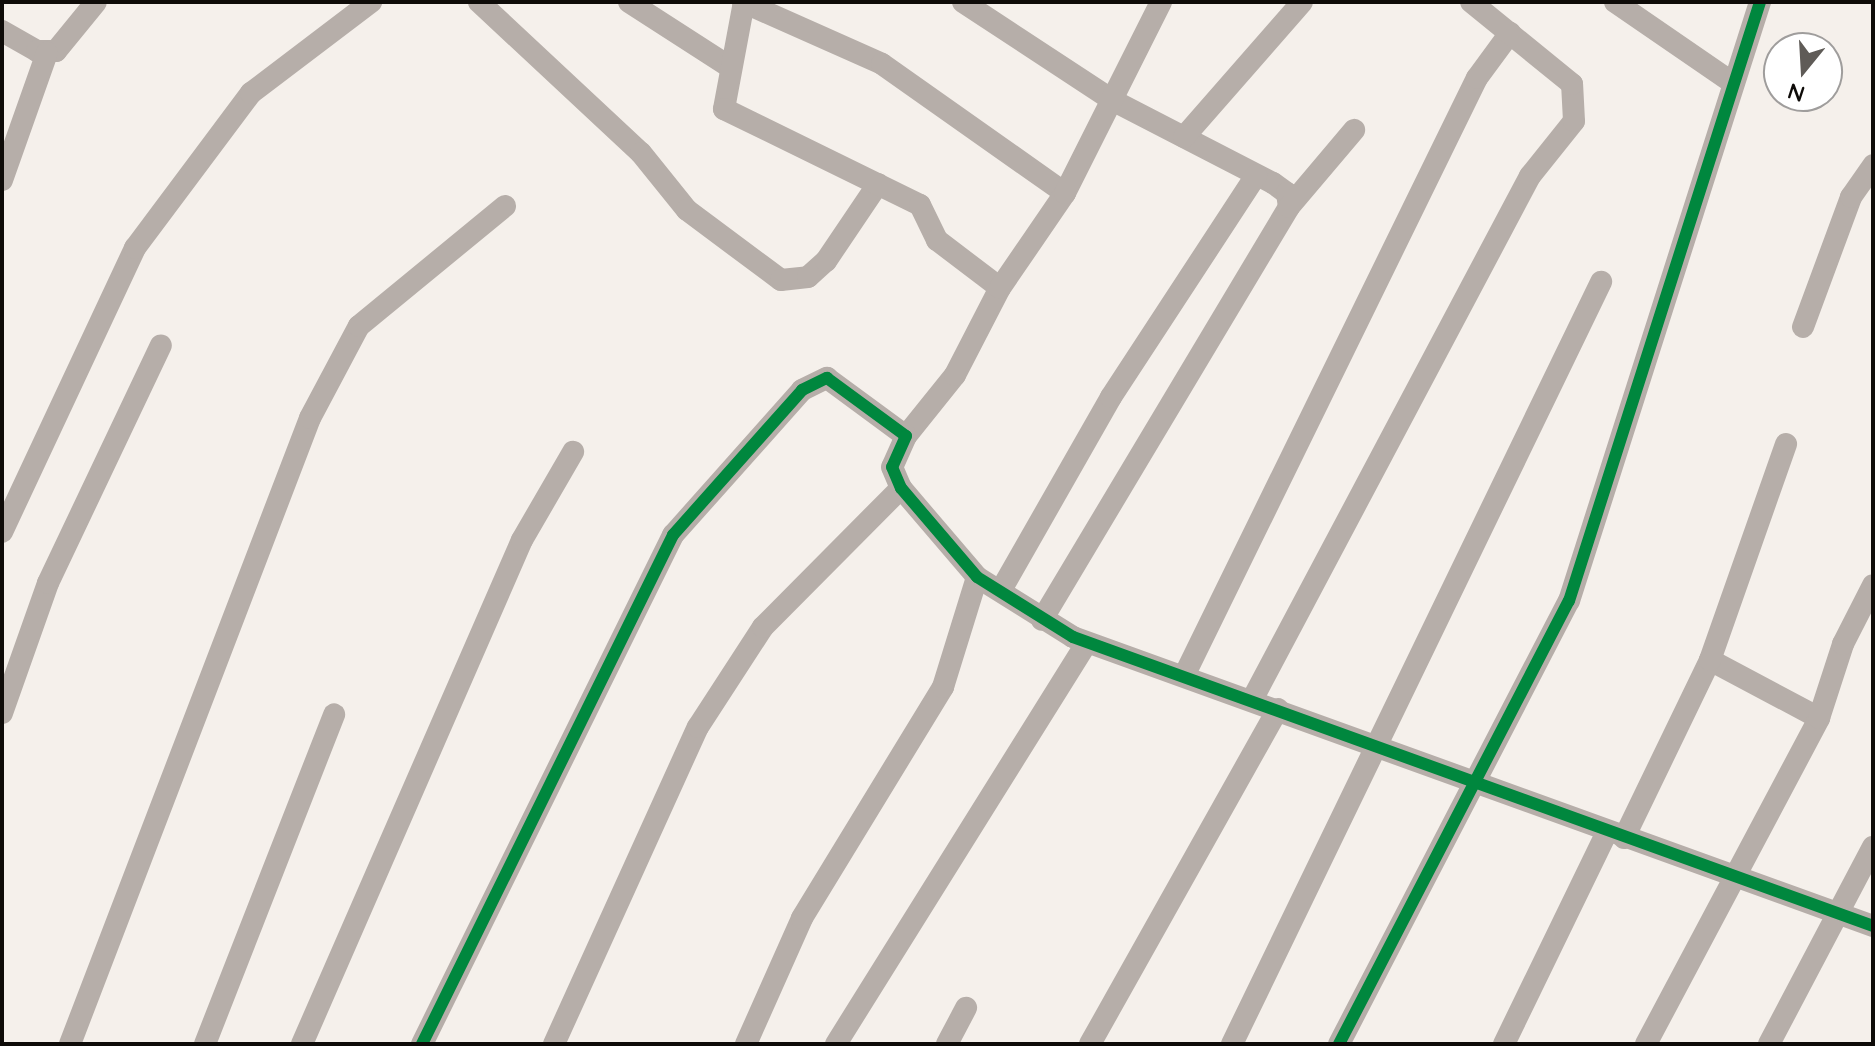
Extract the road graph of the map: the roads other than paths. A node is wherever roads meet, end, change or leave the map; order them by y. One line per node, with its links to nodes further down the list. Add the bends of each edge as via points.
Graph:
1 (96, 2): 14 (street)
2 (371, 2): 35 (street, via 251,93 135,248)
3 (479, 2): 23 (street, via 641,153 687,210 781,280 808,277 826,261)
4 (629, 2): 15 (street)
5 (744, 2): 15 (street); 24 (street, via 882,64)
6 (963, 2): 17 (street)
7 (1161, 2): 17 (street)
8 (1302, 2): 19 (street)
9 (1471, 2): 13 (street)
10 (1615, 2): 16 (street)
11 (1760, 2): 16 (street)
12 (2, 31): 14 (street)
13 (1510, 33): 42 (street, via 1477,78); 43 (street, via 1572,84 1574,121 1530,176)
14 (47, 53): 22 (street)
15 (730, 67): 23 (street, via 721,102 729,114)
16 (1730, 81): 49 (street, via 1569,601)
17 (1112, 100): 19 (street); 24 (street)
18 (1354, 130): 26 (street)
19 (1184, 137): 21 (street)
20 (1873, 165): 29 (street, via 1851,197)
21 (1256, 175): 26 (street, via 1287,193); 38 (street, via 1111,397)
22 (2, 180)
23 (878, 184): 28 (street, via 920,205 937,240)
24 (1065, 193): 28 (street)
25 (505, 206): 56 (street, via 359,326 310,418)
26 (1289, 207): 39 (street)
27 (1601, 282): 48 (street)
28 (1000, 288): 31 (street, via 955,375)
29 (1803, 327)
30 (161, 345): 45 (street, via 48,583)
31 (906, 436): 34 (street, via 892,467); 59 (street, via 846,387 814,380 673,535)
32 (1786, 444): 41 (street)
33 (573, 452): 58 (street, via 522,540)
34 (901, 488): 36 (street); 60 (street, via 763,627 698,727)
35 (2, 532)
36 (977, 577): 38 (street); 61 (street, via 943,687 802,918)
37 (1873, 585): 47 (street, via 1843,644)
38 (1001, 590): 39 (street)
39 (1042, 620): 40 (street)
40 (1087, 643): 42 (street); 62 (street)
41 (1710, 660): 47 (street); 50 (street)
42 (1184, 676): 43 (street)
43 (1252, 700): 44 (street)
44 (1278, 709): 48 (street); 64 (street)
45 (2, 713)
46 (334, 714): 57 (street)
47 (1819, 718): 52 (street)
48 (1378, 748): 49 (street); 65 (street)
49 (1471, 784): 50 (street); 66 (street)
50 (1616, 835): 52 (street); 67 (street)
51 (1873, 847): 53 (street)
52 (1737, 878): 53 (street); 68 (street)
53 (1838, 914): 54 (street); 69 (street)
54 (1873, 926)
55 (966, 1008): 63 (street)
56 (70, 1044)
57 (205, 1044)
58 (302, 1044)
59 (422, 1044)
60 (554, 1044)
61 (746, 1044)
62 (836, 1044)
63 (947, 1044)
64 (1090, 1044)
65 (1232, 1044)
66 (1339, 1044)
67 (1504, 1044)
68 (1646, 1044)
69 (1769, 1044)

